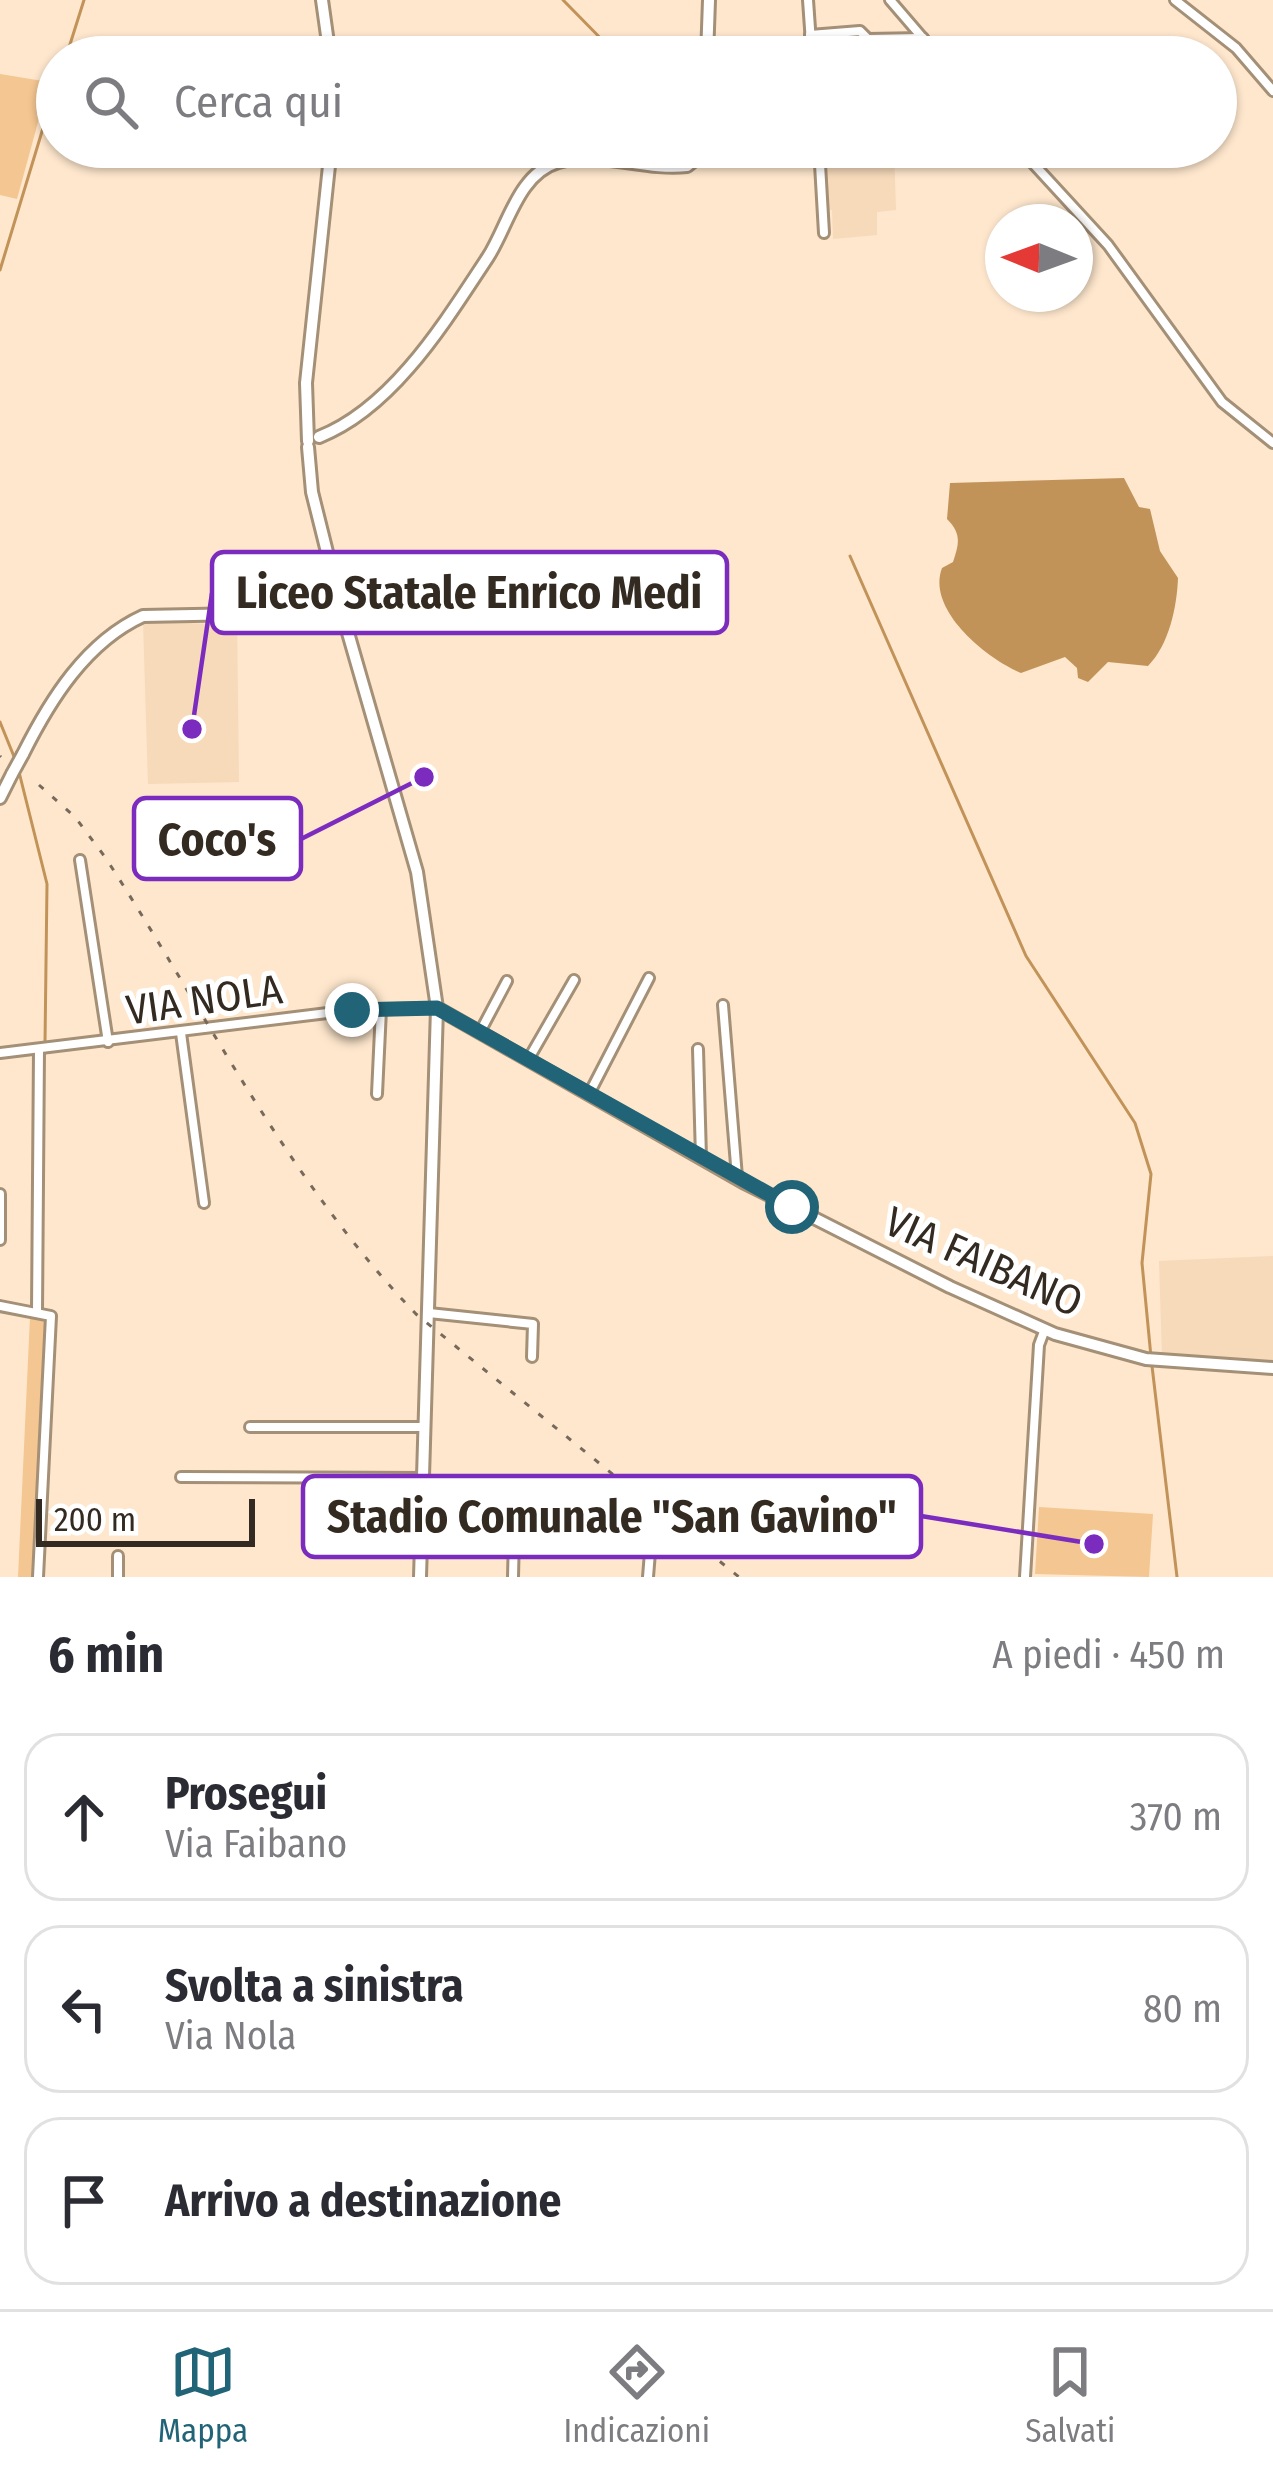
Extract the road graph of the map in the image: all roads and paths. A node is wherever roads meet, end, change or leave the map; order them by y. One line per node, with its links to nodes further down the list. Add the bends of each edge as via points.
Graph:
1 (322, 0): 7 (street)
2 (709, 0): 8 (street)
3 (808, 0): 6 (street)
4 (890, 0): 10 (street)
5 (1174, 0): 11 (street)
6 (811, 35): 9 (street)
7 (327, 36)
8 (708, 36)
9 (865, 36)
10 (921, 36)
11 (1220, 36)
12 (1237, 49): 13 (street)
13 (1273, 92)
14 (330, 168): 20 (street, via 307,418)
15 (544, 168): 20 (street, via 378,403)
16 (820, 168): 18 (street)
17 (1037, 168): 19 (street, via 1108,245 1222,402)
18 (824, 232)
19 (1273, 442)
20 (316, 443): 21 (street, via 310,475)
21 (332, 563): 22 (street); 23 (street)
22 (338, 597): 23 (street); 24 (street)
23 (315, 605): 24 (street); 25 (street, bridge, via 287,613 143,616 125,624 45,710)
24 (342, 612): 31 (street, via 408,835)
25 (0, 798)
26 (80, 860): 35 (street)
27 (650, 978): 41 (street)
28 (574, 980): 39 (street)
29 (507, 982): 33 (street)
30 (723, 1005): 43 (street)
31 (437, 1008): 32 (street, VIA NOLA); 33 (street, VIA FAIBANO); 49 (street)
32 (380, 1010): 34 (street, VIA NOLA); 40 (street)
33 (480, 1032): 39 (street, VIA FAIBANO)
34 (182, 1033): 35 (street, VIA NOLA); 45 (street)
35 (108, 1042): 37 (street, VIA NOLA)
36 (698, 1049): 42 (street)
37 (44, 1050): 38 (street, VIA NOLA); 48 (street)
38 (0, 1053)
39 (528, 1060): 41 (street, VIA FAIBANO)
40 (377, 1094)
41 (589, 1094): 42 (street, VIA FAIBANO)
42 (701, 1159): 43 (street, VIA FAIBANO)
43 (737, 1178): 50 (street, VIA FAIBANO)
44 (0, 1194): 46 (street)
45 (204, 1203)
46 (0, 1240)
47 (0, 1306): 48 (street)
48 (37, 1312): 60 (street, via 51,1316)
49 (429, 1312): 51 (street, via 533,1324); 54 (street)
50 (1045, 1329): 52 (street, VIA FAIBANO, via 1151,1360); 65 (street)
51 (532, 1357)
52 (1273, 1368)
53 (250, 1427): 54 (street)
54 (424, 1427): 56 (street)
55 (181, 1477): 56 (street)
56 (424, 1478): 62 (street)
57 (653, 1515): 64 (street)
58 (514, 1535): 63 (street)
59 (118, 1556): 61 (street)
60 (38, 1577)
61 (118, 1577)
62 (420, 1577)
63 (513, 1577)
64 (648, 1577)
65 (1025, 1577)

